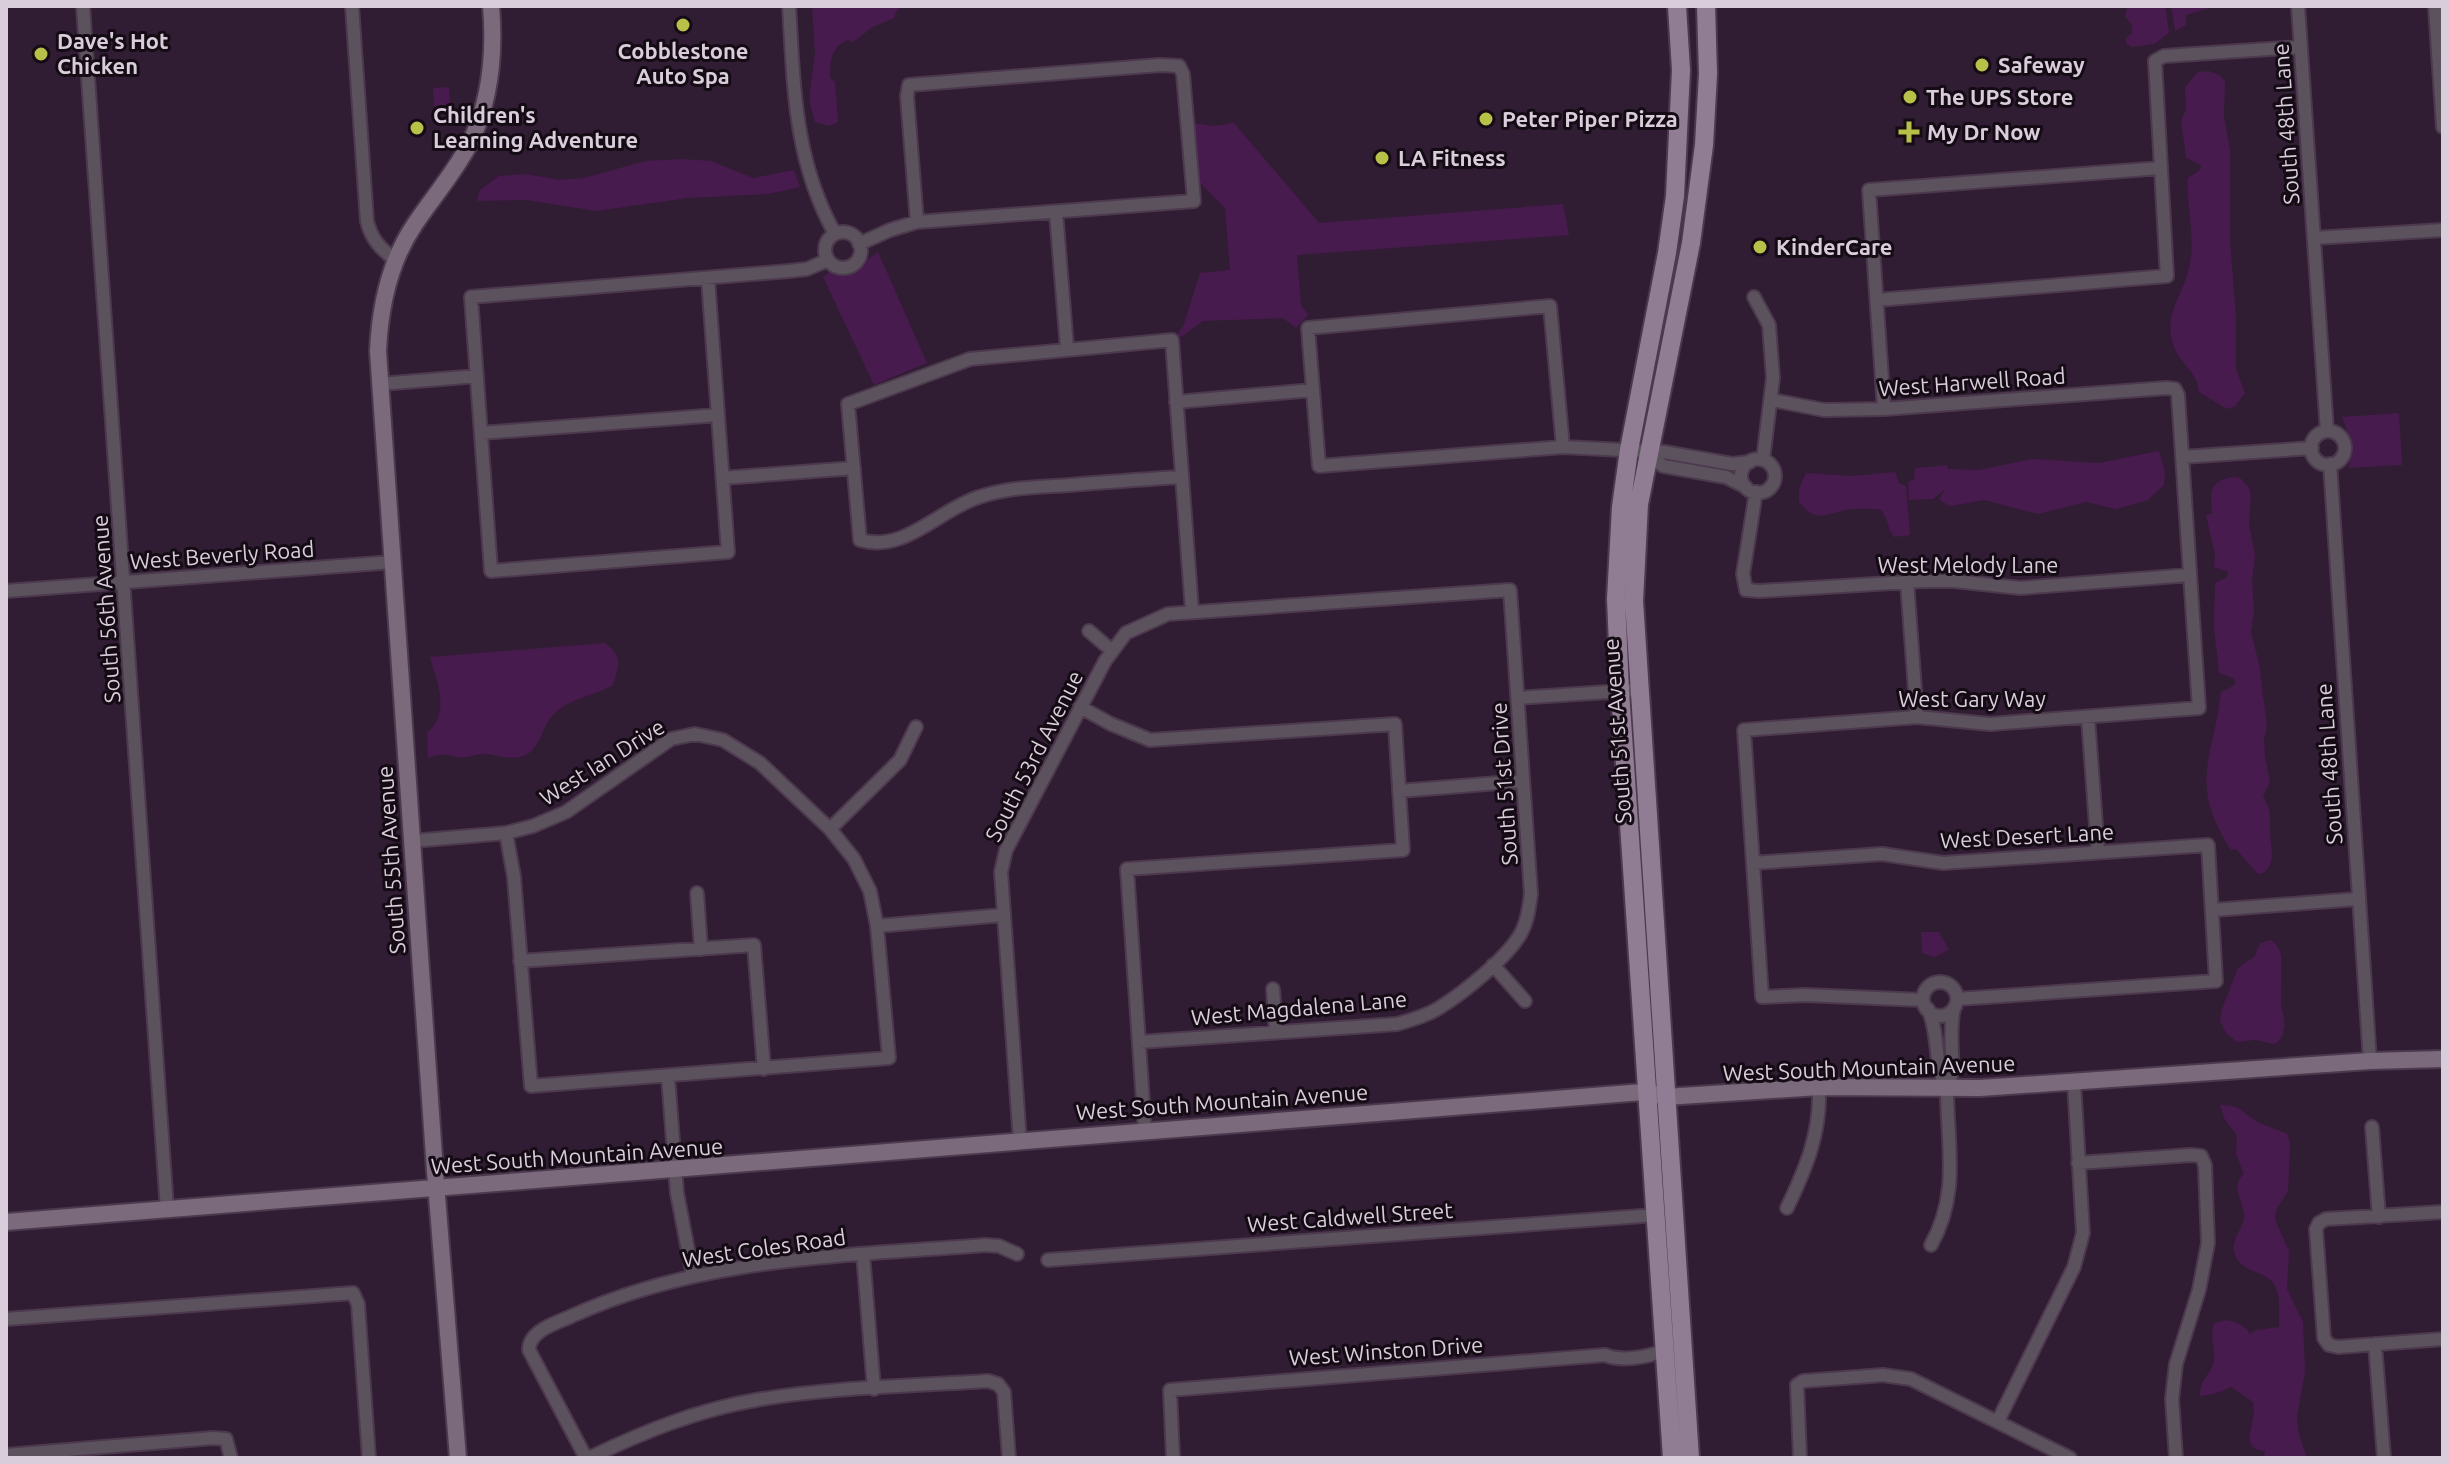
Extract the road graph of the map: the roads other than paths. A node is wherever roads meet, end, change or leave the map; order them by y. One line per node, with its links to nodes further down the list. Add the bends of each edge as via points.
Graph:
1 (83, 6): 46 (street, South 56th Avenue)
2 (352, 6): 19 (street, via 367,221 377,244)
3 (491, 6): 19 (street, South 55th Avenue, via 492,65 479,122)
4 (789, 6): 16 (street, via 801,144 816,199)
5 (1677, 6): 36 (main road, South 51st Avenue, via 1681,70 1675,196)
6 (1706, 6): 36 (main road, South 51st Avenue, via 1708,86 1696,208)
7 (2298, 6): 9 (street, South 48th Lane)
8 (2435, 6): 10 (street)
9 (2300, 47): 12 (street, via 2157,58); 17 (street, South 48th Lane)
10 (2442, 91): 11 (street)
11 (2443, 127)
12 (2161, 168): 23 (street, via 2167,276); 23 (street, via 1869,190)
13 (1056, 212): 14 (street); 14 (street, via 1194,201 1179,66 909,85); 24 (street)
14 (917, 222): 18 (street)
15 (2443, 230): 17 (street)
16 (835, 234): 18 (street, via 846,233); 20 (street, via 825,248)
17 (2314, 238): 32 (street, South 48th Lane)
18 (859, 244): 20 (street, via 852,265 841,268)
19 (395, 260): 26 (street, South 55th Avenue, via 380,318)
20 (828, 260): 21 (street, via 798,270)
21 (708, 279): 25 (street, via 471,297); 31 (street)
22 (1754, 297): 28 (street, via 1769,325)
23 (1877, 300): 30 (street)
24 (1067, 348): 29 (street, via 1172,340); 40 (street, via 970,359 848,404)
25 (477, 376): 26 (street); 33 (street)
26 (380, 384): 44 (street, South 55th Avenue)
27 (1313, 390): 29 (street); 34 (street, via 1319,466); 34 (street, via 1308,328 1550,306)
28 (1772, 400): 30 (street, West Harwell Road, via 1824,410); 38 (street)
29 (1176, 402): 41 (street)
30 (1884, 409): 37 (street, West Harwell Road, via 2175,389)
31 (718, 415): 33 (street); 42 (street)
32 (2327, 431): 35 (street, via 2314,439); 39 (street, South 48th Lane, via 2339,435 2345,447 2341,459)
33 (481, 433): 42 (street, via 491,571 728,552)
34 (1563, 447): 36 (street)
35 (2312, 448): 37 (street); 39 (street, via 2319,461)
36 (1638, 452): 38 (street, via 1732,464); 43 (street, via 1663,466 1726,477); 52 (main road, South 51st Avenue)
37 (2182, 457): 45 (street)
38 (1756, 461): 43 (street, via 1742,473); 43 (street, via 1773,468 1775,480 1767,490)
39 (2330, 464): 66 (street, South 48th Lane)
40 (854, 468): 41 (street, via 860,540 874,544 896,540 976,498 1011,489); 42 (street)
41 (1182, 477): 49 (street)
42 (723, 478)
43 (1751, 490): 47 (street, West Melody Lane, via 1746,590)
44 (393, 562): 46 (street, West Beverly Road); 62 (street, South 55th Avenue)
45 (2190, 575): 47 (street, West Melody Lane, via 2020,588); 56 (street, West Gary Way, via 2199,708)
46 (124, 582): 48 (street, West Beverly Road); 94 (street, South 56th Avenue)
47 (1907, 582): 55 (street)
48 (6, 591)
49 (1192, 611): 51 (street, South 53rd Avenue, via 1168,614 1126,633); 53 (street, South 51st Drive, via 1510,590)
50 (1089, 631): 51 (street)
51 (1111, 650): 54 (street, South 53rd Avenue)
52 (1629, 690): 53 (street); 86 (main road, South 51st Avenue)
53 (1518, 698): 58 (street, South 51st Drive)
54 (1080, 707): 59 (street, via 1150,740 1395,724); 68 (street, South 53rd Avenue, via 1006,850)
55 (1917, 717): 56 (street, West Gary Way, via 1990,724); 64 (street, West Gary Way, via 1744,730)
56 (2088, 718): 63 (street)
57 (916, 727): 60 (street, via 900,760)
58 (1523, 781): 59 (street); 72 (street, South 51st Drive, via 1529,912 1515,941)
59 (1399, 791): 78 (street, via 1403,850 1127,869)
60 (830, 829): 61 (street, West Ian Drive, via 760,763 723,740 695,734 671,739 566,812); 69 (street, West Ian Drive, via 865,880)
61 (506, 833): 62 (street, West Ian Drive); 71 (street)
62 (412, 841): 92 (street, South 55th Avenue)
63 (2098, 852): 64 (street, West Desert Lane, via 1943,863 1882,854); 67 (street, West Desert Lane, via 2208,845)
64 (1753, 863): 76 (street, via 1762,997 1805,995)
65 (697, 893): 70 (street)
66 (2357, 899): 67 (street); 80 (street, South 48th Lane)
67 (2213, 910): 75 (street, via 2216,981)
68 (1003, 915): 69 (street); 89 (street, South 53rd Avenue)
69 (877, 926): 81 (street, West Ian Drive, via 889,1058)
70 (701, 949): 71 (street); 81 (street, via 754,945)
71 (520, 961): 82 (street, via 531,1086)
72 (1493, 965): 74 (street); 77 (street, West Magdalena Lane, via 1420,1018)
73 (1273, 989): 77 (street)
74 (1525, 1001)
75 (1956, 1003): 76 (street, via 1948,1014 1939,1015); 76 (street, via 1951,986 1937,982 1926,990); 85 (street)
76 (1926, 1005): 85 (street, via 1939,1074)
77 (1276, 1032): 78 (street, West Magdalena Lane)
78 (1139, 1042): 88 (street)
79 (2443, 1059): 80 (street, West South Mountain Avenue)
80 (2370, 1061): 83 (street, West South Mountain Avenue)
81 (764, 1069): 82 (street)
82 (668, 1076): 91 (street)
83 (2074, 1082): 85 (street, West South Mountain Avenue); 90 (street)
84 (1819, 1087): 85 (street, West South Mountain Avenue); 86 (street, West South Mountain Avenue); 93 (street, via 1816,1139)
85 (1947, 1089): 99 (street, via 1948,1205)
86 (1656, 1095): 88 (street, West South Mountain Avenue); 96 (main road, South 51st Avenue); 107 (main road, South 51st Avenue)
87 (2372, 1127): 97 (street)
88 (1145, 1131): 89 (street, West South Mountain Avenue)
89 (1020, 1142): 91 (street, West South Mountain Avenue)
90 (2078, 1163): 109 (street, via 2083,1233 2074,1267); 121 (street, via 2191,1155 2201,1156 2205,1165 2208,1243 2176,1364)
91 (675, 1170): 92 (street, West South Mountain Avenue); 103 (street)
92 (436, 1189): 94 (street, West South Mountain Avenue); 113 (street, South 55th Avenue)
93 (1787, 1208)
94 (167, 1209): 98 (street, West South Mountain Avenue)
95 (2443, 1212): 97 (street)
96 (1656, 1215): 102 (street, West Caldwell Street); 107 (main road, South 51st Avenue)
97 (2379, 1217): 106 (street, via 2326,1219 2316,1229 2324,1338 2329,1345)
98 (6, 1222)
99 (1931, 1245)
100 (863, 1254): 101 (street, West Coles Road, via 985,1245); 103 (street, West Coles Road); 108 (street)
101 (1017, 1254)
102 (1048, 1260)
103 (693, 1276): 114 (street, West Coles Road, via 583,1311 529,1342)
104 (6, 1319): 112 (street, via 356,1295)
105 (2443, 1339): 106 (street)
106 (2375, 1344): 122 (street)
107 (1673, 1349): 116 (street, West Winston Drive, via 1170,1390); 117 (main road, South 51st Avenue); 118 (main road, South 51st Avenue)
108 (874, 1389): 114 (street, via 718,1409 640,1433); 115 (street, via 998,1384 1004,1392)
109 (1998, 1421): 119 (street, via 1902,1377 1803,1381 1797,1385); 120 (street)
110 (6, 1455): 111 (street, via 213,1438 226,1439)
111 (231, 1458)
112 (369, 1458)
113 (458, 1458)
114 (588, 1458)
115 (1009, 1458)
116 (1173, 1458)
117 (1672, 1458)
118 (1690, 1458)
119 (1800, 1458)
120 (2070, 1458)
121 (2176, 1458)
122 (2384, 1458)

